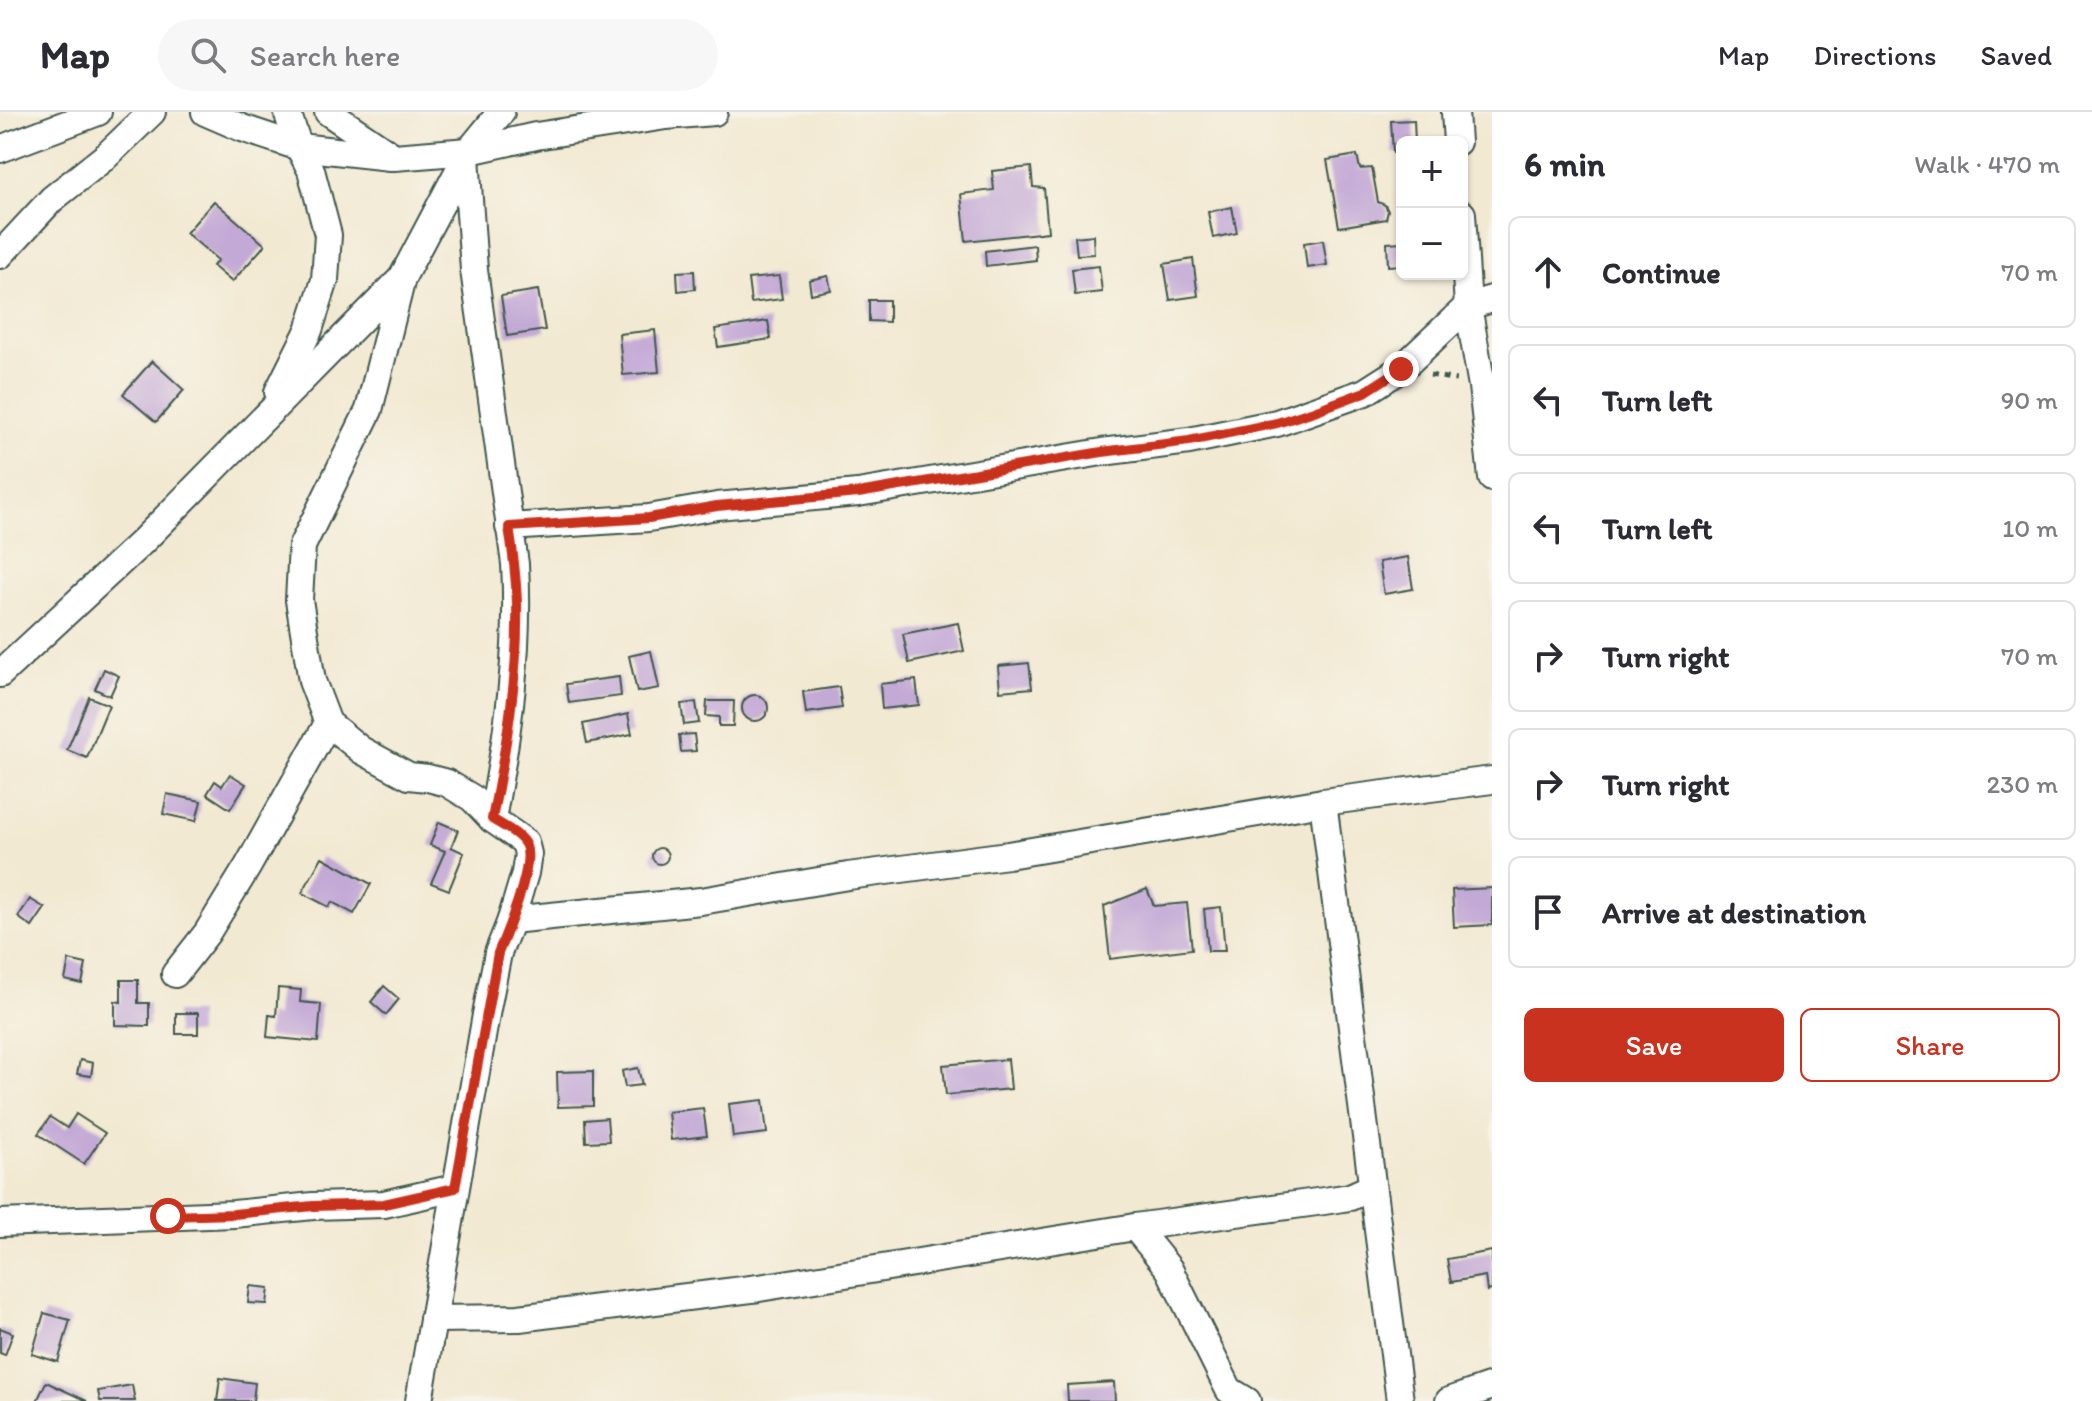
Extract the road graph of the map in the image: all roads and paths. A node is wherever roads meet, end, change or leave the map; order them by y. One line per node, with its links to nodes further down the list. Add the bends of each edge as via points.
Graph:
1 (98, 112): 12 (street)
2 (152, 112): 16 (street, via 52,199)
3 (205, 112): 11 (street)
4 (287, 112): 11 (street)
5 (328, 112): 14 (street)
6 (501, 112): 13 (street)
7 (714, 112): 9 (street)
8 (1455, 112): 10 (street)
9 (665, 114): 13 (street, via 536,136)
10 (1457, 136)
11 (299, 147): 14 (street); 21 (street, via 311,170 328,235 325,280 309,330)
12 (0, 149)
13 (468, 154): 14 (street); 17 (street); 23 (street, via 474,270)
14 (394, 157)
15 (1468, 243): 18 (street)
16 (0, 255)
17 (402, 278): 21 (street); 25 (street, via 369,410 302,546 299,600 312,681)
18 (1480, 302): 19 (street); 20 (street)
19 (1401, 369): 20 (path); 23 (street, via 1365,392 1290,419 1189,441 858,493 649,518)
20 (1482, 386): 22 (street)
21 (268, 412): 24 (street, via 142,542)
22 (1492, 478)
23 (509, 527): 28 (street, via 517,604 513,686)
24 (0, 674)
25 (328, 723): 28 (street, via 361,750 409,776 447,783); 30 (street, via 240,879)
26 (1492, 780): 27 (street)
27 (1323, 802): 29 (street, via 701,901); 31 (street)
28 (492, 819): 29 (street, via 525,842 528,854)
29 (511, 920): 32 (street, via 495,967)
30 (175, 974)
31 (1372, 1187): 34 (street, via 1350,1197); 39 (street)
32 (455, 1188): 33 (street, via 384,1204); 35 (street)
33 (0, 1223)
34 (1135, 1227): 35 (street, via 759,1288 519,1318); 38 (street, via 1169,1269 1229,1390)
35 (433, 1319): 37 (street)
36 (1492, 1386): 40 (street)
37 (419, 1401)
38 (1247, 1401)
39 (1400, 1401)
40 (1449, 1401)

